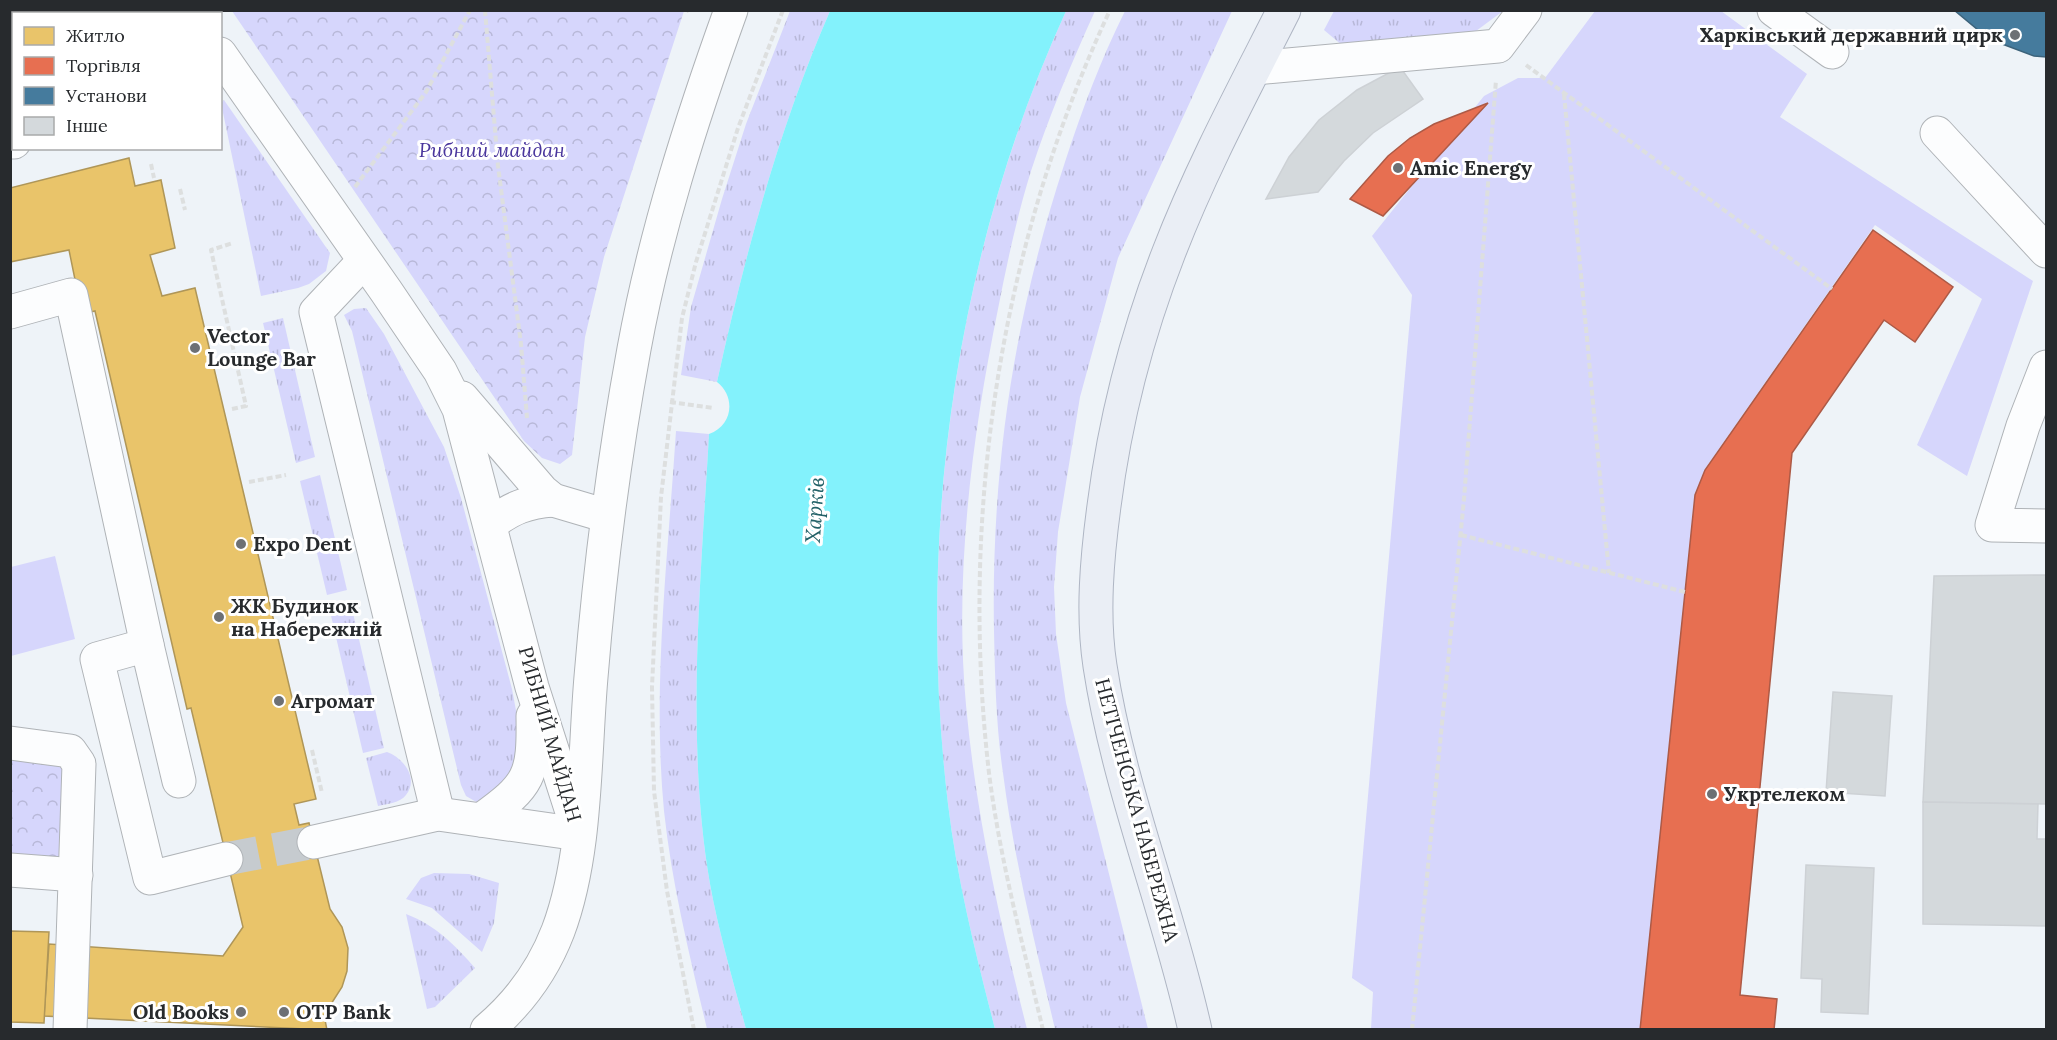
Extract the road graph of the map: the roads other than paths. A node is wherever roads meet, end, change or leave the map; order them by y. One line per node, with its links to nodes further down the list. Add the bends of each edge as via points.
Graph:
1 (731, 10): 15 (street, РИБНИЙ МАЙДАН, via 697,108 648,278)
2 (1284, 10): 7 (main road, НЕТІЧЕНСЬКА НАБЕРЕЖНА)
3 (1526, 10): 7 (street, via 1498,46)
4 (1774, 10): 5 (street)
5 (1832, 52)
6 (224, 65): 10 (street, РИБНИЙ МАЙДАН)
7 (1255, 68): 31 (main road, НЕТІЧЕНСЬКА НАБЕРЕЖНА, via 1158,282 1125,392 1100,538 1097,626 1106,700)
8 (1937, 133): 9 (street)
9 (2046, 251)
10 (364, 261): 13 (street, РИБНИЙ МАЙДАН); 22 (street, via 316,312)
11 (10, 312): 18 (street, via 71,296)
12 (2046, 368): 17 (street, via 1992,525)
13 (440, 372): 14 (street, via 527,477); 16 (street, РИБНИЙ МАЙДАН, via 459,409)
14 (553, 500): 15 (street); 16 (street, via 531,501 508,510)
15 (607, 516): 24 (street, РИБНИЙ МАЙДАН)
16 (491, 524): 19 (street, РИБНИЙ МАЙДАН)
17 (2046, 526)
18 (147, 645): 21 (street); 26 (street, via 97,659 150,878)
19 (532, 687): 23 (street, via 534,753 528,776 514,796); 24 (street, РИБНИЙ МАЙДАН)
20 (10, 743): 28 (street, via 70,751 76,757)
21 (179, 781)
22 (438, 813): 23 (street); 25 (street)
23 (481, 820): 24 (street)
24 (579, 834): 30 (street, via 557,932 531,983 517,1002)
25 (314, 842)
26 (226, 859)
27 (10, 870): 28 (street)
28 (76, 875): 29 (street)
29 (70, 1029)
30 (487, 1029)
31 (1195, 1029)

